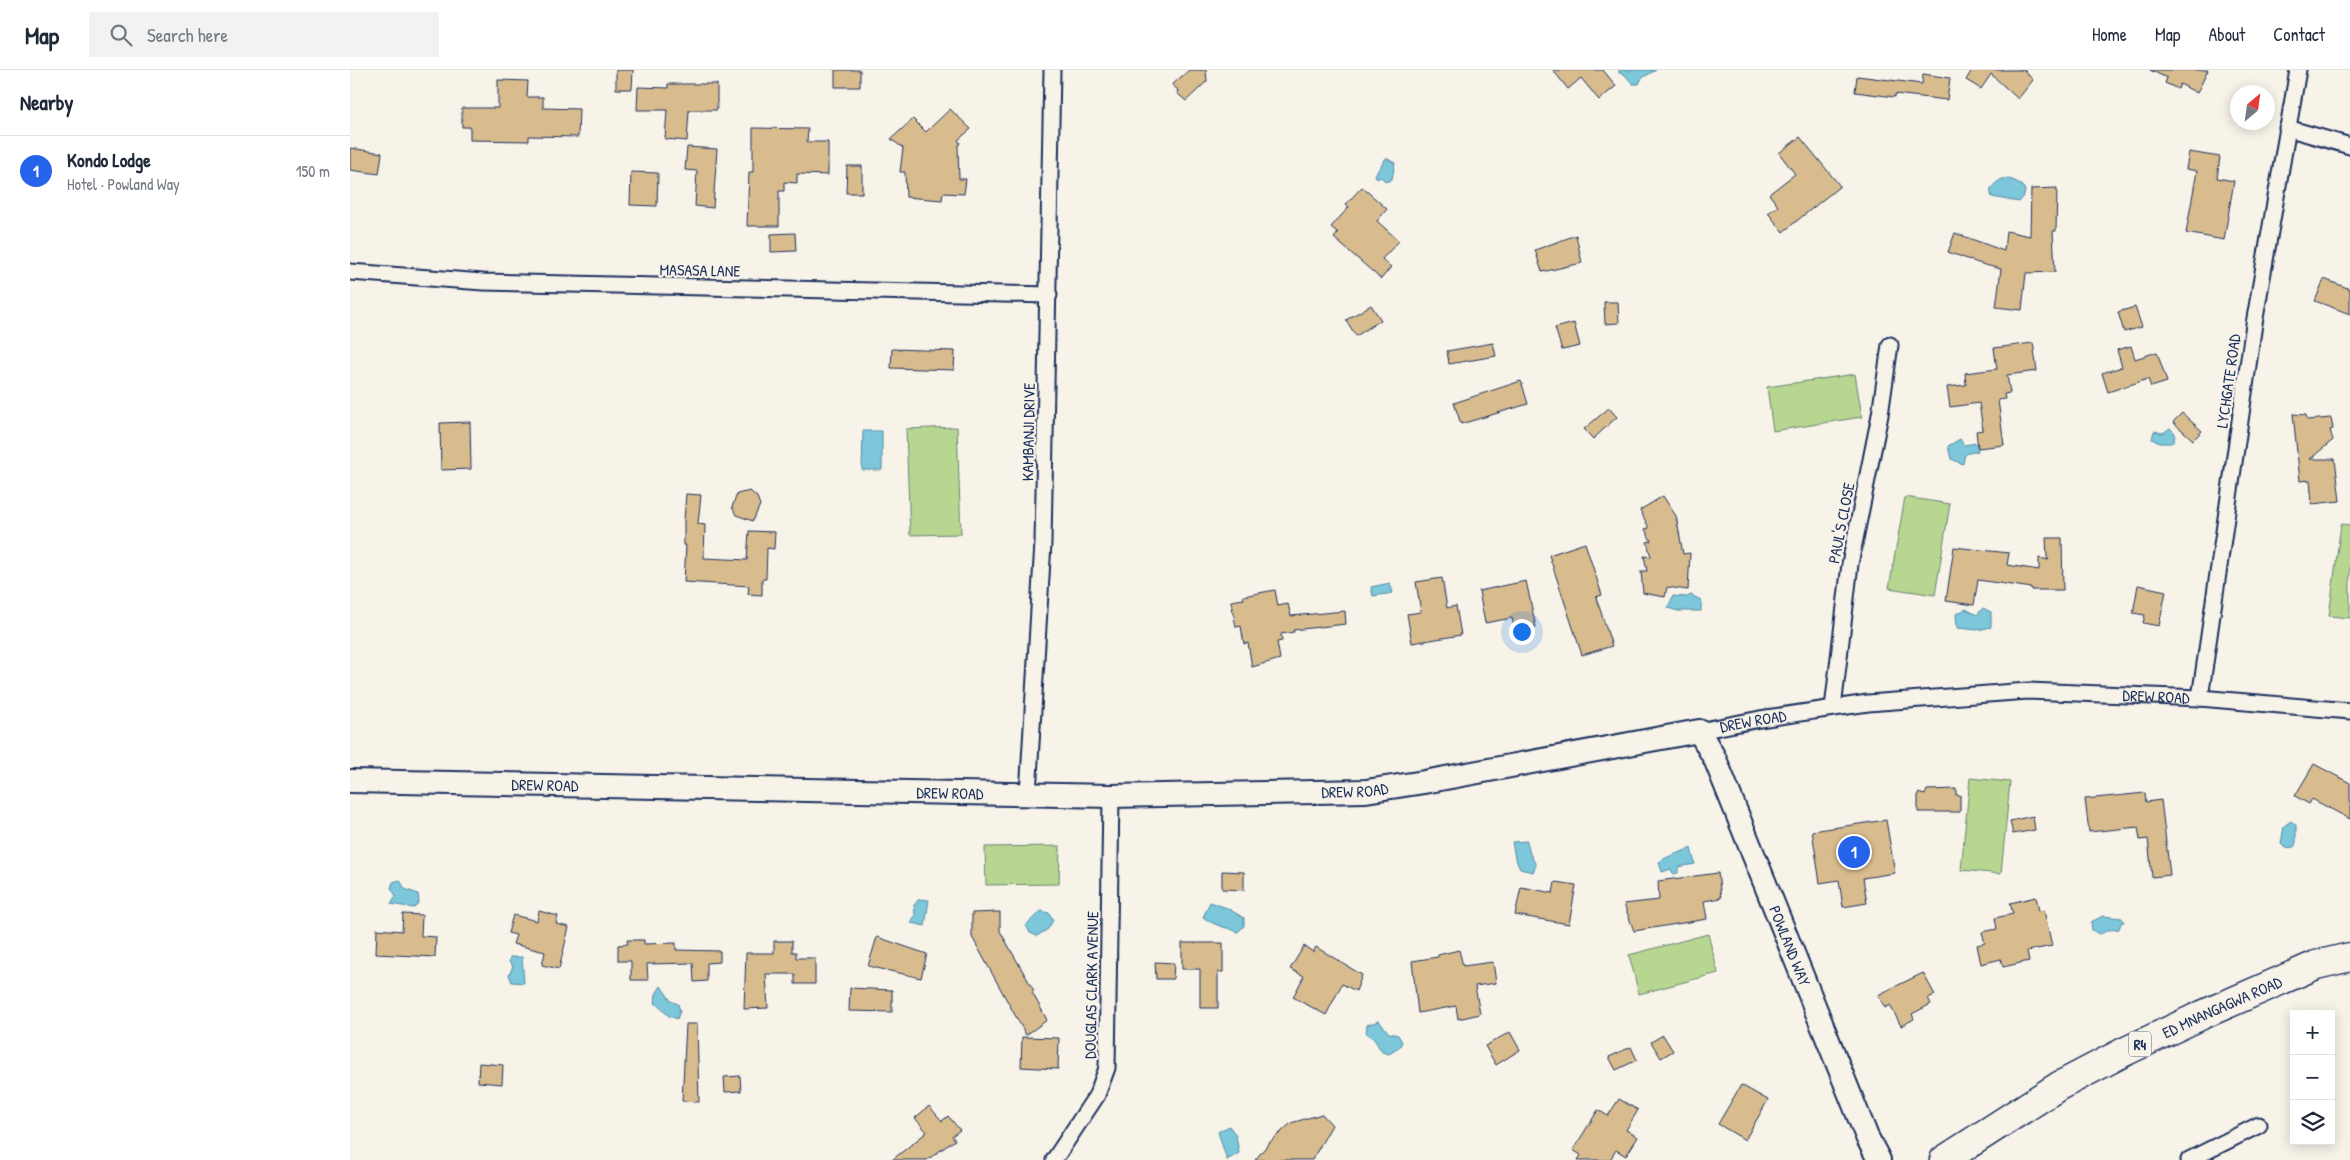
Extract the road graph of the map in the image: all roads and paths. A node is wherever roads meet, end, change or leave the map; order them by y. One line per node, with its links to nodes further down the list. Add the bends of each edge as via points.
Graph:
1 (1052, 70): 6 (street, KAMBANJI DRIVE)
2 (2298, 70): 3 (street, LYCHGATE ROAD)
3 (2288, 128): 4 (street); 8 (street, LYCHGATE ROAD, via 2252,334)
4 (2350, 146)
5 (350, 272): 6 (street, MASASA LANE, via 483,282)
6 (1049, 295): 13 (street, KAMBANJI DRIVE, via 1043,543)
7 (1890, 345): 9 (street, PAUL'S CLOSE, via 1880,415 1850,564)
8 (2200, 698): 9 (street, DREW ROAD, via 2028,691); 10 (street, DREW ROAD)
9 (1833, 708): 11 (street, DREW ROAD)
10 (2350, 711)
11 (1699, 731): 14 (street, DREW ROAD, via 1366,791); 18 (street, POWLAND WAY, via 1715,759)
12 (350, 781): 13 (street, DREW ROAD)
13 (1028, 794): 14 (street, DREW ROAD)
14 (1111, 796): 17 (street, DOUGLAS CLARK AVENUE, via 1107,1068 1092,1102)
15 (2350, 957): 19 (highway, ED MNANGAGWA ROAD / R4, via 2316,965 2124,1052 2060,1086)
16 (2259, 1125): 20 (street)
17 (1054, 1160)
18 (1879, 1160)
19 (1944, 1160)
20 (2189, 1160)

